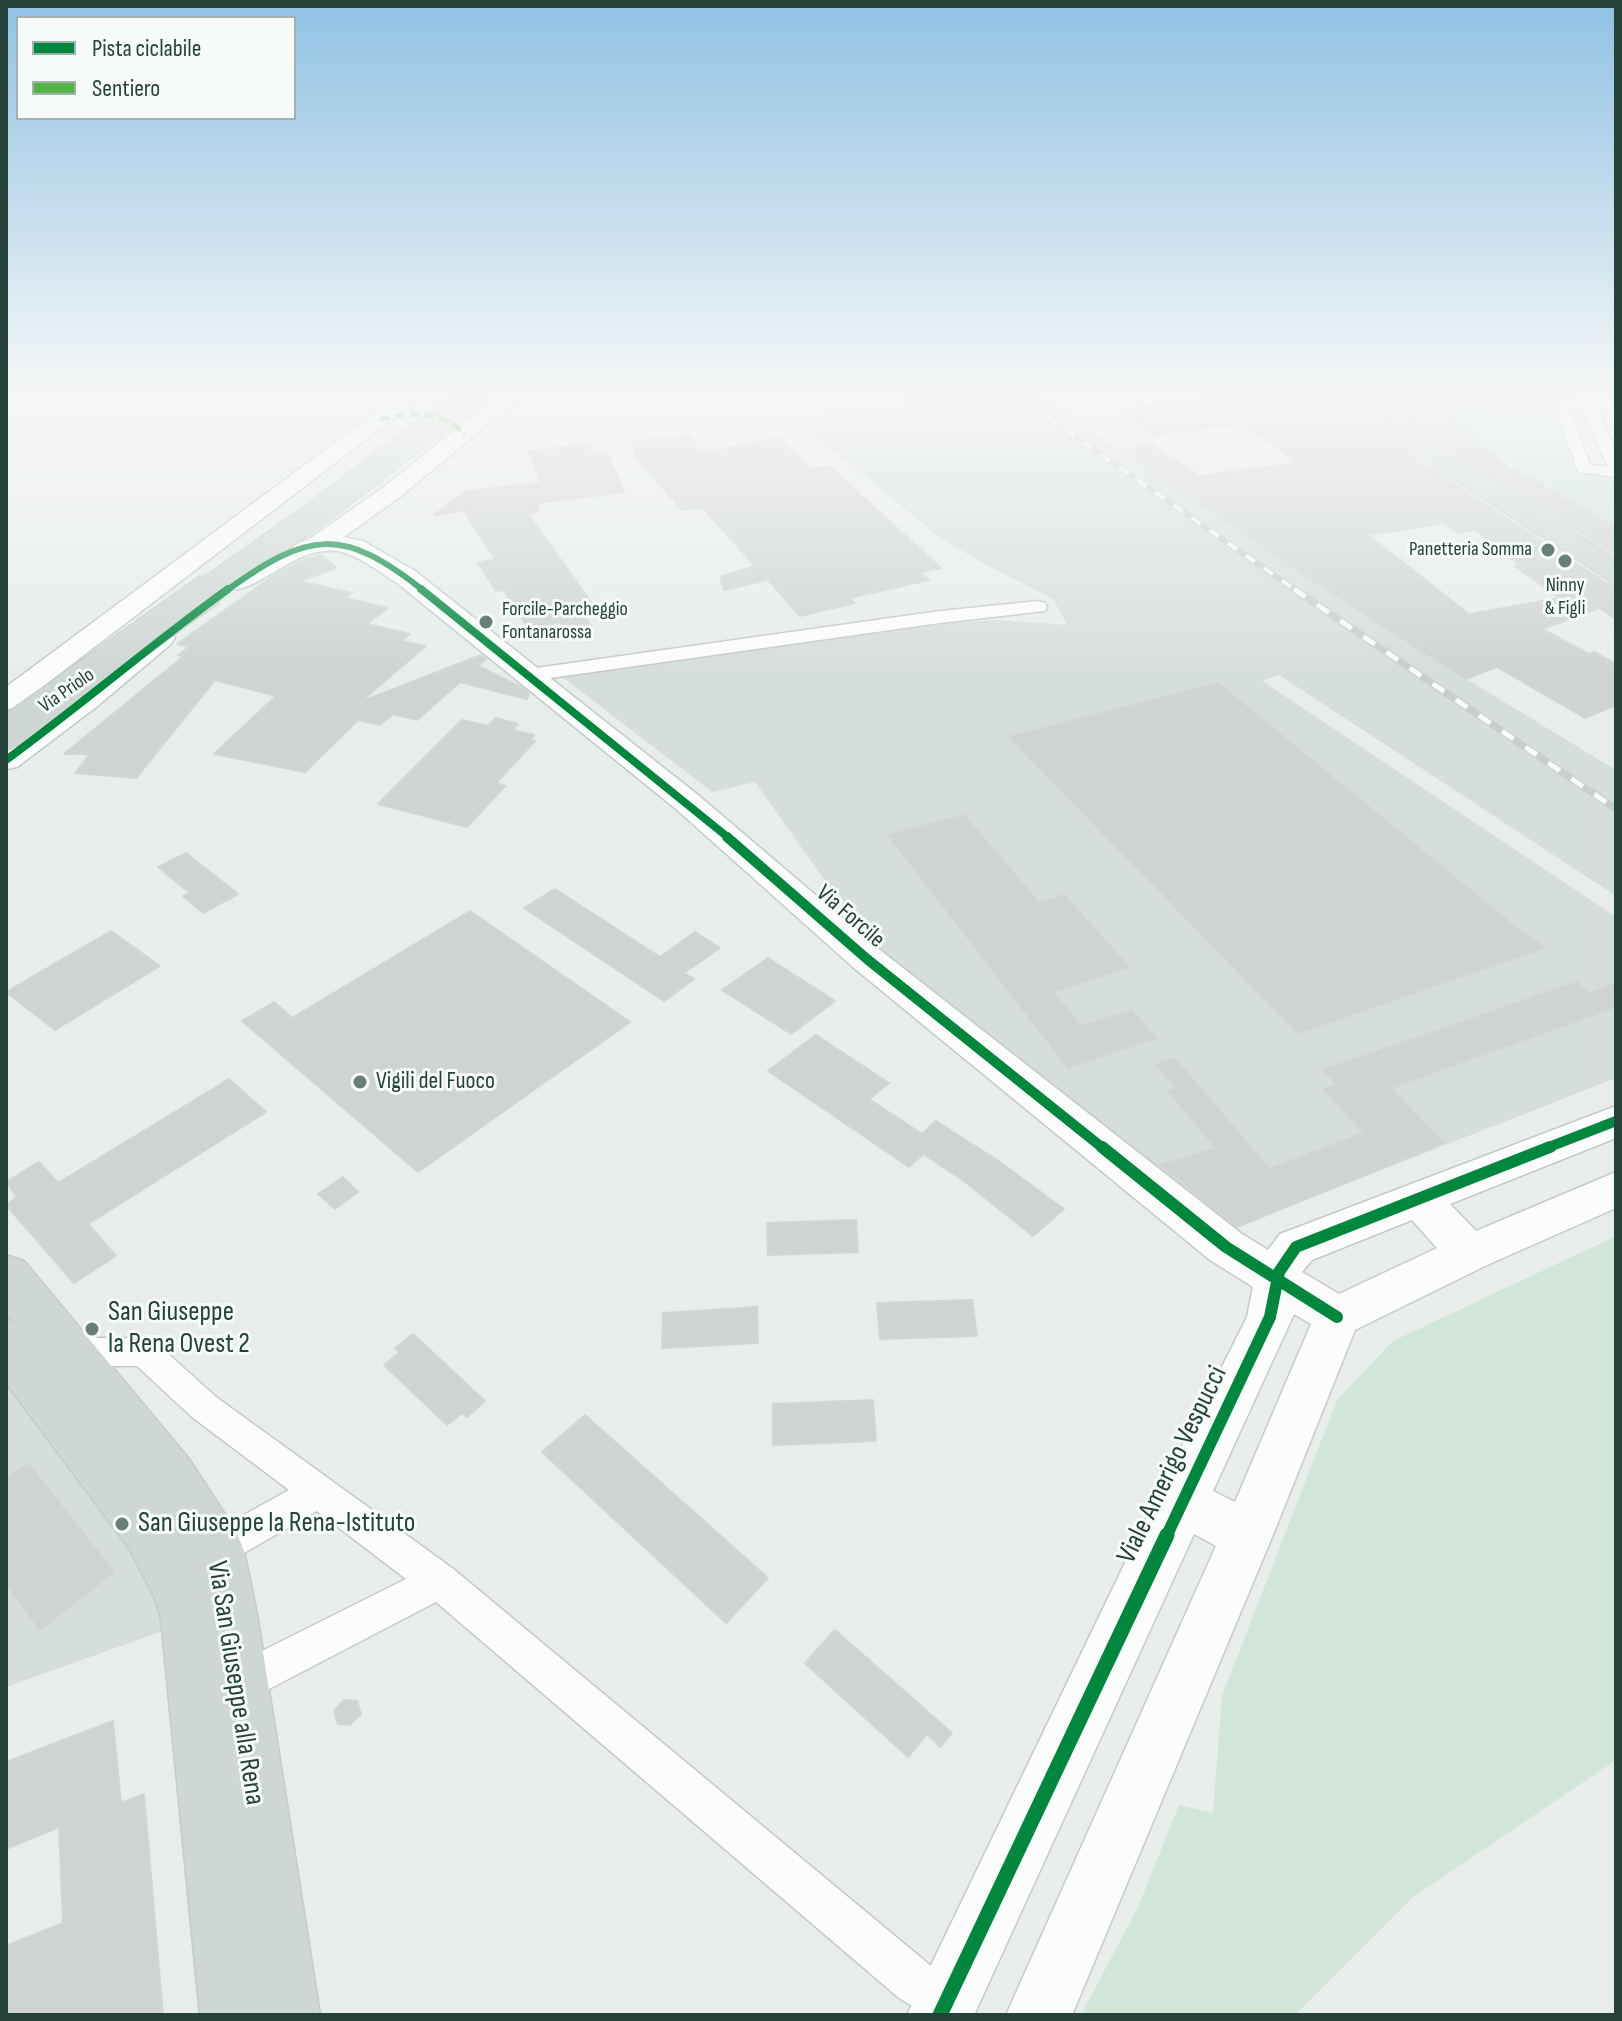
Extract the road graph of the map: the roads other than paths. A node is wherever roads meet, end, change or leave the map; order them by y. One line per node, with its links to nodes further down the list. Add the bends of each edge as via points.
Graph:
1 (293, 486): 8 (street)
2 (300, 486): 8 (street)
3 (331, 486): 16 (main road, Via Priolo)
4 (352, 486): 17 (main road, Via Priolo, bridge)
5 (383, 486): 9 (street)
6 (397, 486): 9 (street)
7 (1481, 486): 11 (main road)
8 (282, 495): 10 (street, via 259,520 261,535 285,541); 15 (street)
9 (372, 506): 10 (street); 12 (street, via 363,519 365,534)
10 (330, 540): 12 (street); 18 (street, via 266,562)
11 (1616, 572)
12 (406, 577): 14 (street, Via Forcile)
13 (1038, 607): 14 (street)
14 (529, 675): 23 (street, Via Forcile, via 960,1034 1226,1247)
15 (6, 701)
16 (6, 714)
17 (6, 734)
18 (6, 760)
19 (1616, 1121): 21 (street, Viale Amerigo Vespucci)
20 (1616, 1189): 22 (street)
21 (1420, 1200): 22 (street); 23 (street, Viale Amerigo Vespucci, via 1296,1247)
22 (1469, 1253): 24 (street)
23 (1276, 1277): 24 (street, Via Forcile); 27 (street, Viale Amerigo Vespucci, via 1270,1317)
24 (1337, 1317): 28 (street)
25 (25, 1324): 26 (street, via 144,1352 204,1407); 29 (main road, Via San Giuseppe alla Rena, via 149,1529)
26 (318, 1492): 29 (street); 30 (street)
27 (1181, 1501): 28 (street); 32 (street, Viale Amerigo Vespucci)
28 (1247, 1535): 35 (street)
29 (195, 1562): 31 (main road, Via San Giuseppe alla Rena, via 191,1619)
30 (439, 1581): 31 (street); 32 (street)
31 (220, 1693): 33 (main road, Via San Giuseppe alla Rena); 34 (main road, Via San Giuseppe alla Rena)
32 (951, 2011)
33 (236, 2015)
34 (284, 2015)
35 (1039, 2015)

